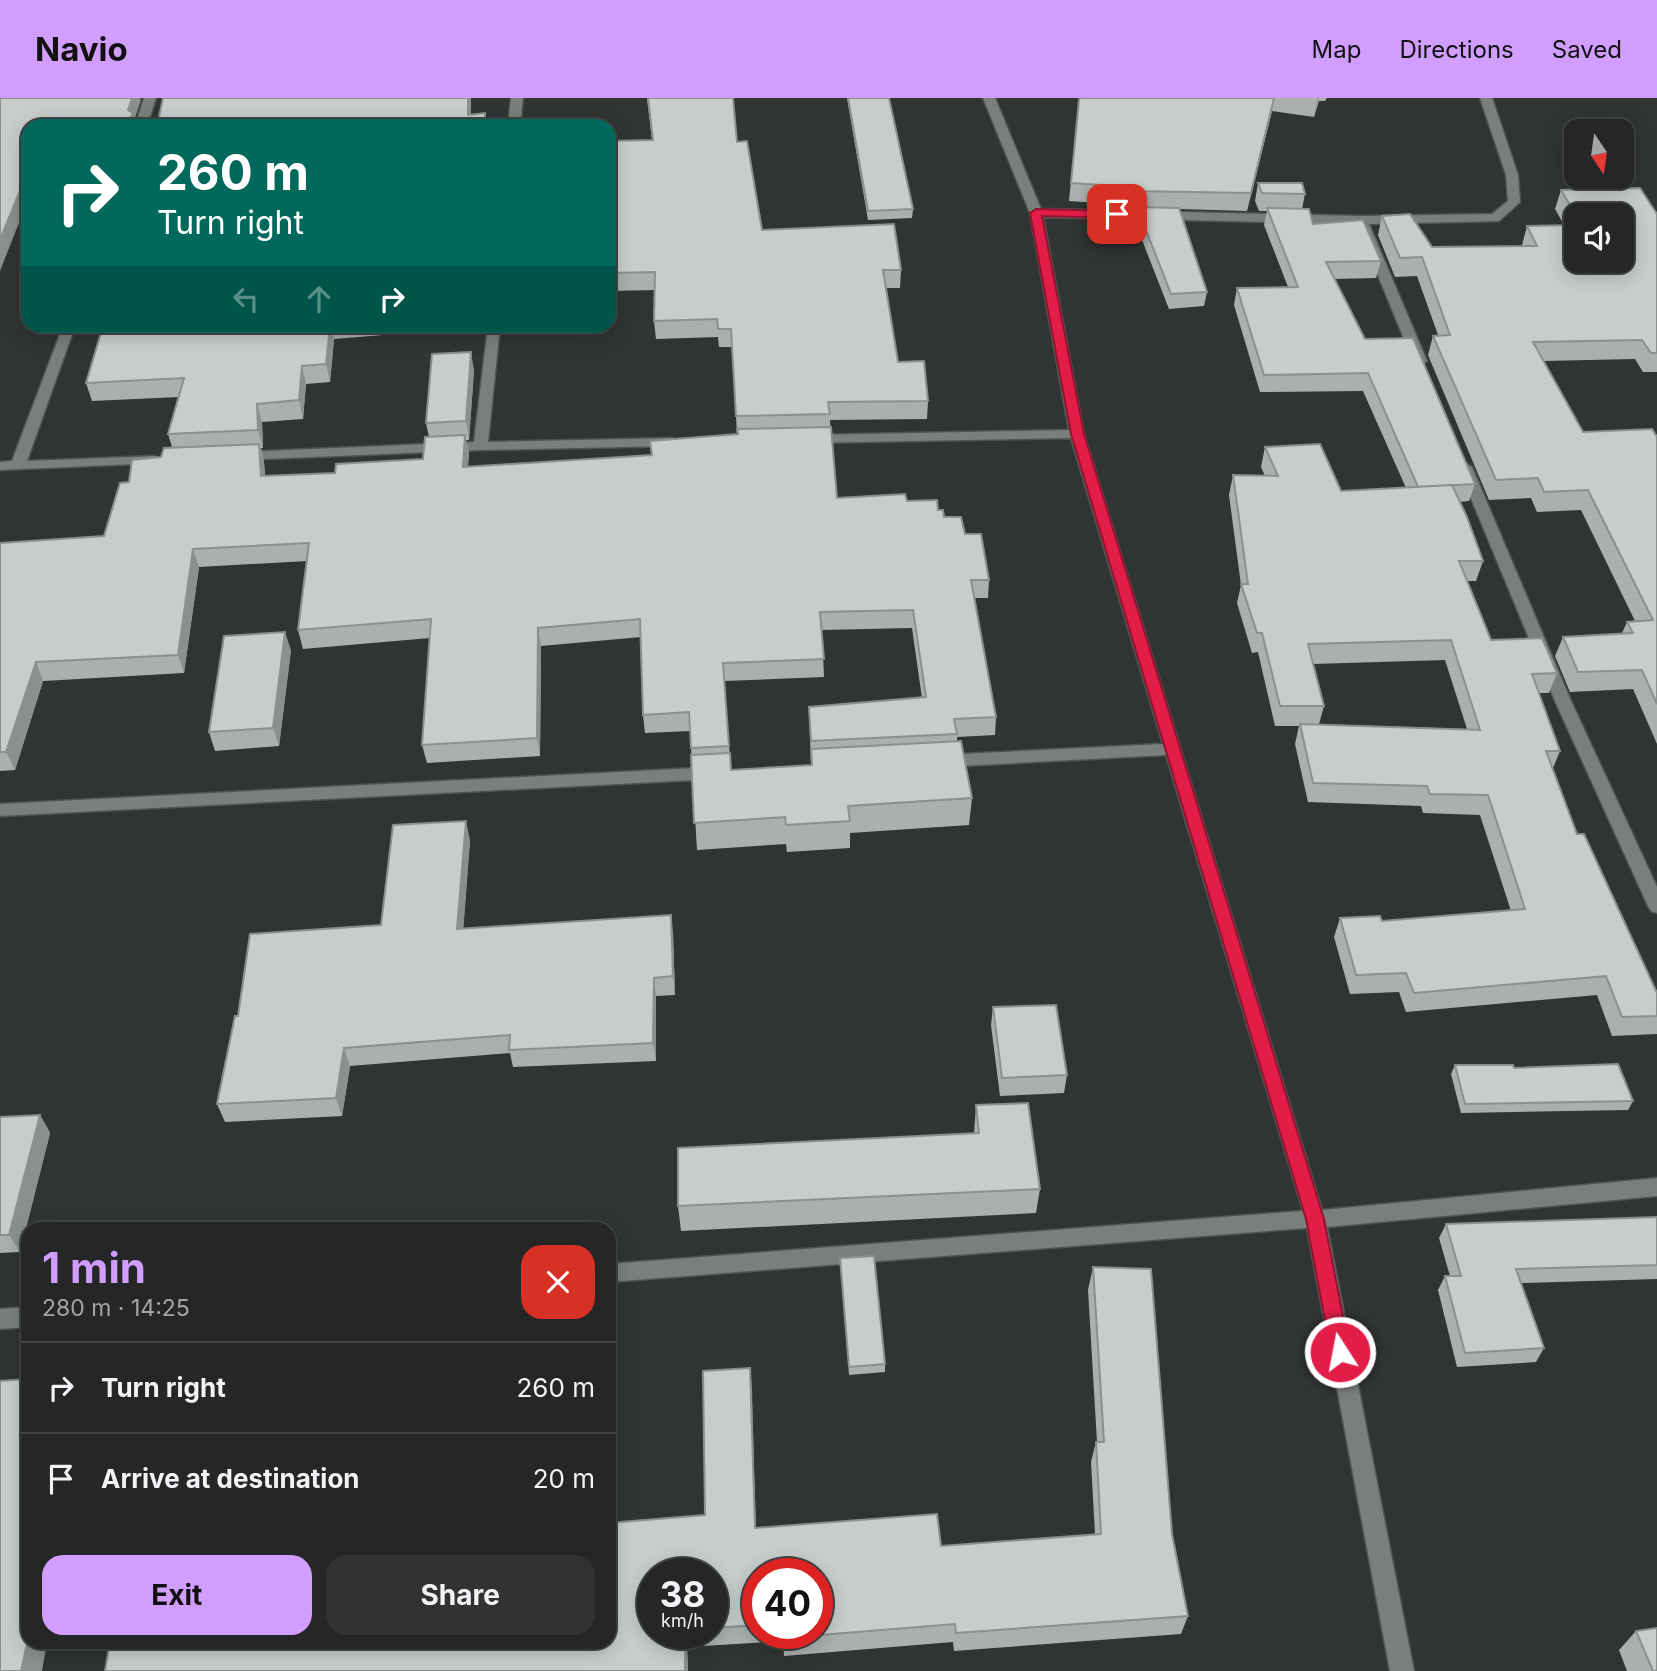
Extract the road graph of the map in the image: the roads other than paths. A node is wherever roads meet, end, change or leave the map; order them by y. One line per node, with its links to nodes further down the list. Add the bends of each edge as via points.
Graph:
1 (150, 98): 5 (street)
2 (517, 98): 6 (street)
3 (989, 98): 7 (street)
4 (1486, 98): 8 (street, via 1512,175 1514,202 1495,218)
5 (143, 119)
6 (515, 119)
7 (1036, 213): 8 (street); 12 (street)
8 (1362, 220): 11 (street)
9 (66, 333): 20 (street)
10 (493, 333): 15 (street)
11 (1426, 375)
12 (1077, 434): 13 (street); 21 (street)
13 (800, 439)
14 (689, 442): 15 (street)
15 (481, 446): 17 (street)
16 (1458, 450): 25 (street, via 1563,701)
17 (222, 457)
18 (168, 459): 20 (street)
19 (0, 466): 20 (street)
20 (18, 466)
21 (1173, 749): 22 (street); 27 (street)
22 (922, 762)
23 (726, 772): 24 (street)
24 (0, 810)
25 (1657, 906)
26 (1657, 1187): 27 (street)
27 (1315, 1219): 28 (street); 31 (street)
28 (616, 1272)
29 (21, 1318): 30 (street)
30 (0, 1319)
31 (1402, 1671)

